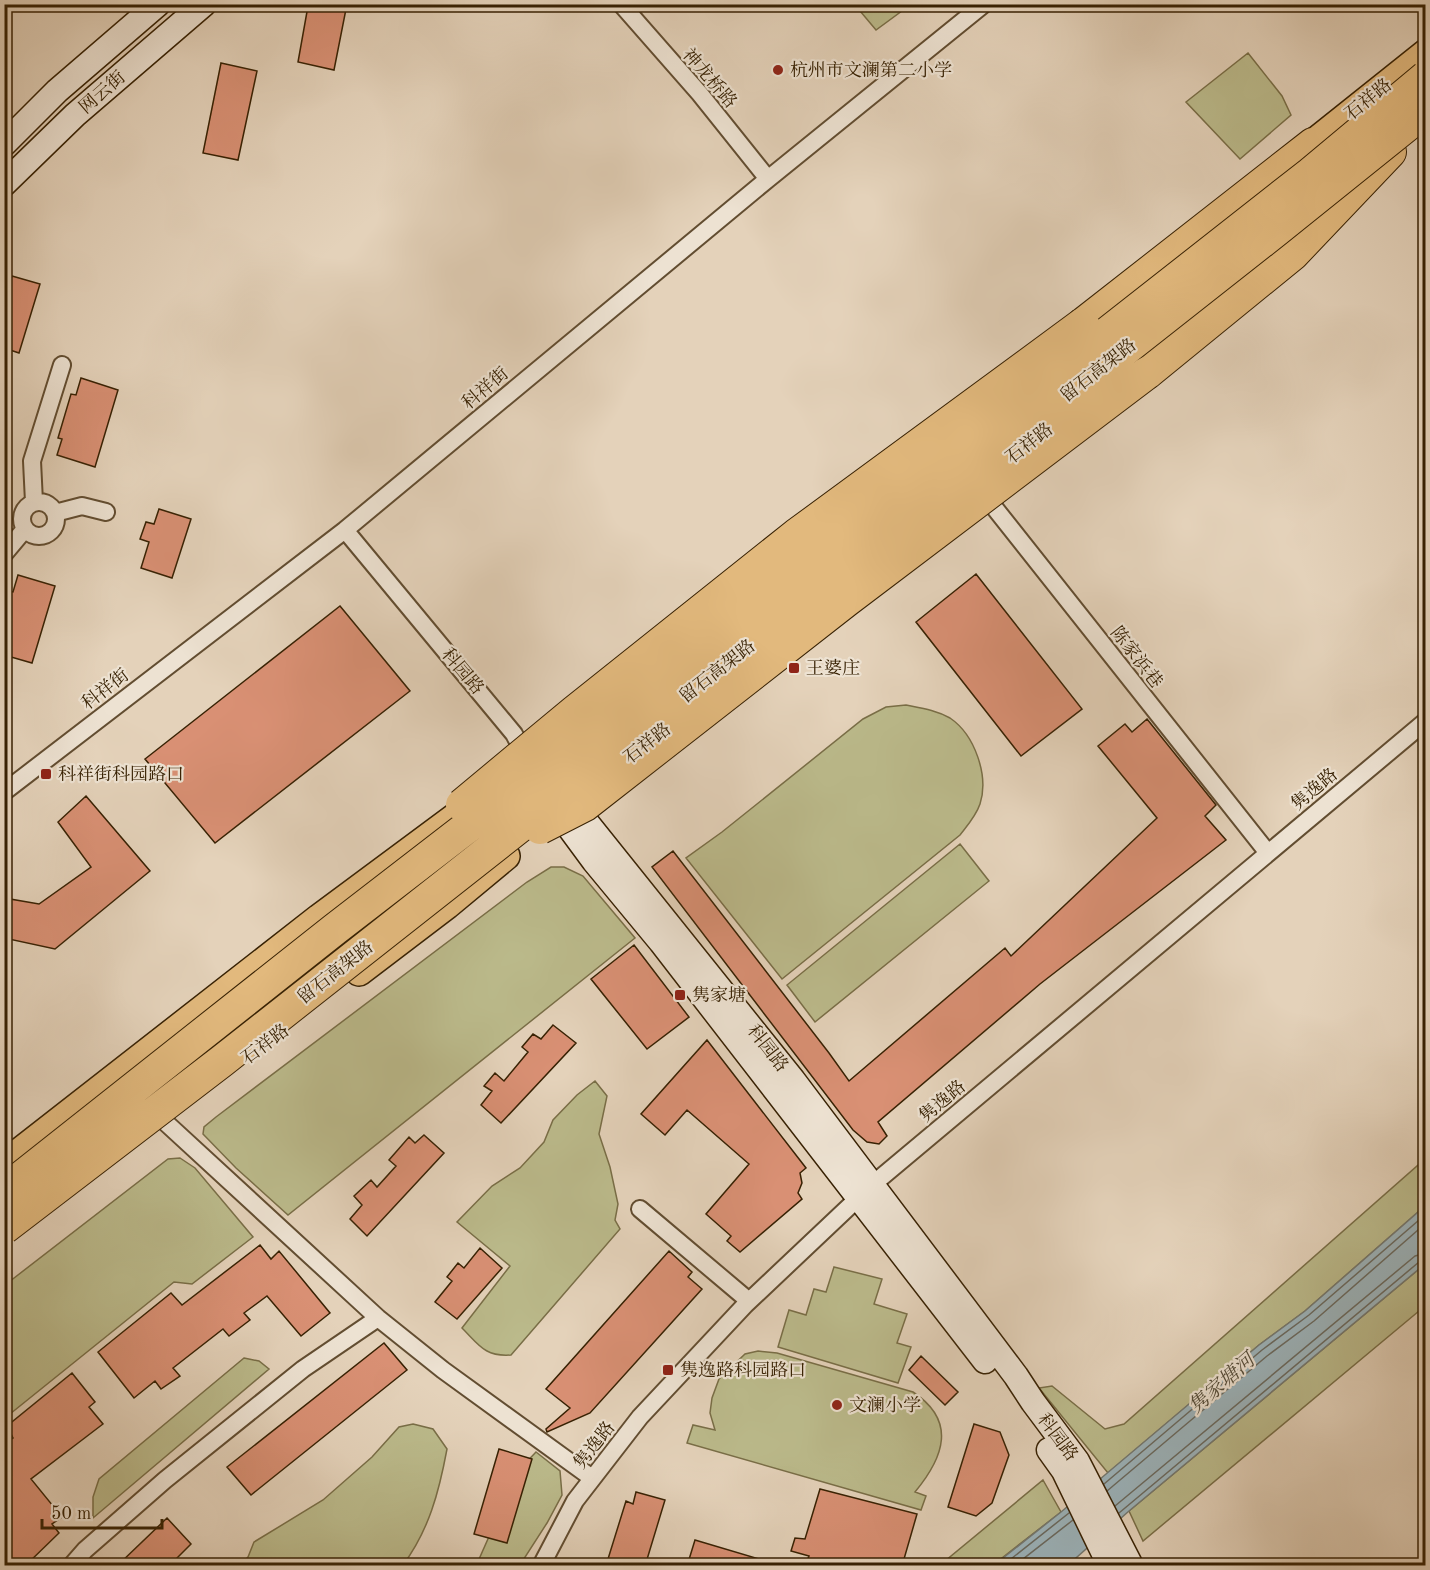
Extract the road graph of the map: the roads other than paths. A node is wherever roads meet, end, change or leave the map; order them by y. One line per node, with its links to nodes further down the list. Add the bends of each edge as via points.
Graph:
1 (158, 4): 10 (street, 网云街, via 57,91)
2 (204, 4): 13 (street, 网云街, via 75,115)
3 (621, 4): 12 (street, 神龙桥路)
4 (984, 4): 12 (street, 科祥街)
5 (1425, 53): 11 (main road, 石祥路)
6 (1425, 77): 31 (highway, 留石高架路, bridge, via 1311,173 1078,357 344,921)
7 (1425, 110): 27 (highway, 留石高架路, bridge)
8 (1425, 122): 9 (main road, 石祥路)
9 (1398, 143): 15 (main road, 石祥路, via 1226,289); 27 (highway, bridge, via 1293,254 1147,373 585,805)
10 (4, 144)
11 (1313, 144): 23 (main road, 石祥路, via 927,457); 30 (highway, bridge, via 1083,324 796,535 285,951)
12 (768, 179): 20 (street, 科祥街)
13 (4, 184)
14 (62, 365): 16 (street, via 32,461)
15 (975, 484): 25 (main road, 石祥路); 26 (street, 陈家浜巷)
16 (34, 502): 18 (street, via 50,505); 19 (street, via 22,515)
17 (106, 512): 18 (street, via 82,506)
18 (56, 513): 19 (street, via 53,529 46,535 37,536)
19 (25, 529): 21 (street)
20 (345, 530): 23 (street, 科园路, via 514,734); 24 (street, 科祥街)
21 (4, 554)
22 (1425, 721): 26 (street, 隽逸路)
23 (529, 762): 25 (street, 科园路); 29 (main road, 石祥路, via 319,918)
24 (4, 792)
25 (564, 808): 28 (main road, 石祥路, via 447,905); 32 (street, 科园路, via 607,878)
26 (1268, 854): 32 (street, 隽逸路)
27 (475, 862): 34 (highway, 留石高架路, bridge)
28 (164, 1121): 35 (main road, 石祥路); 37 (street)
29 (4, 1164)
30 (4, 1172)
31 (4, 1191)
32 (865, 1192): 36 (street, 隽逸路); 39 (street, 科园路, via 1016,1376 1077,1461 1078,1481)
33 (640, 1209): 36 (street)
34 (4, 1228)
35 (4, 1246)
36 (749, 1300): 38 (street, 隽逸路, via 640,1417)
37 (378, 1317): 38 (street, via 443,1370); 40 (street, via 303,1369 165,1480)
38 (592, 1478): 41 (street, 隽逸路)
39 (1109, 1549): 42 (street, 科园路)
40 (71, 1566)
41 (540, 1566)
42 (1131, 1566)

